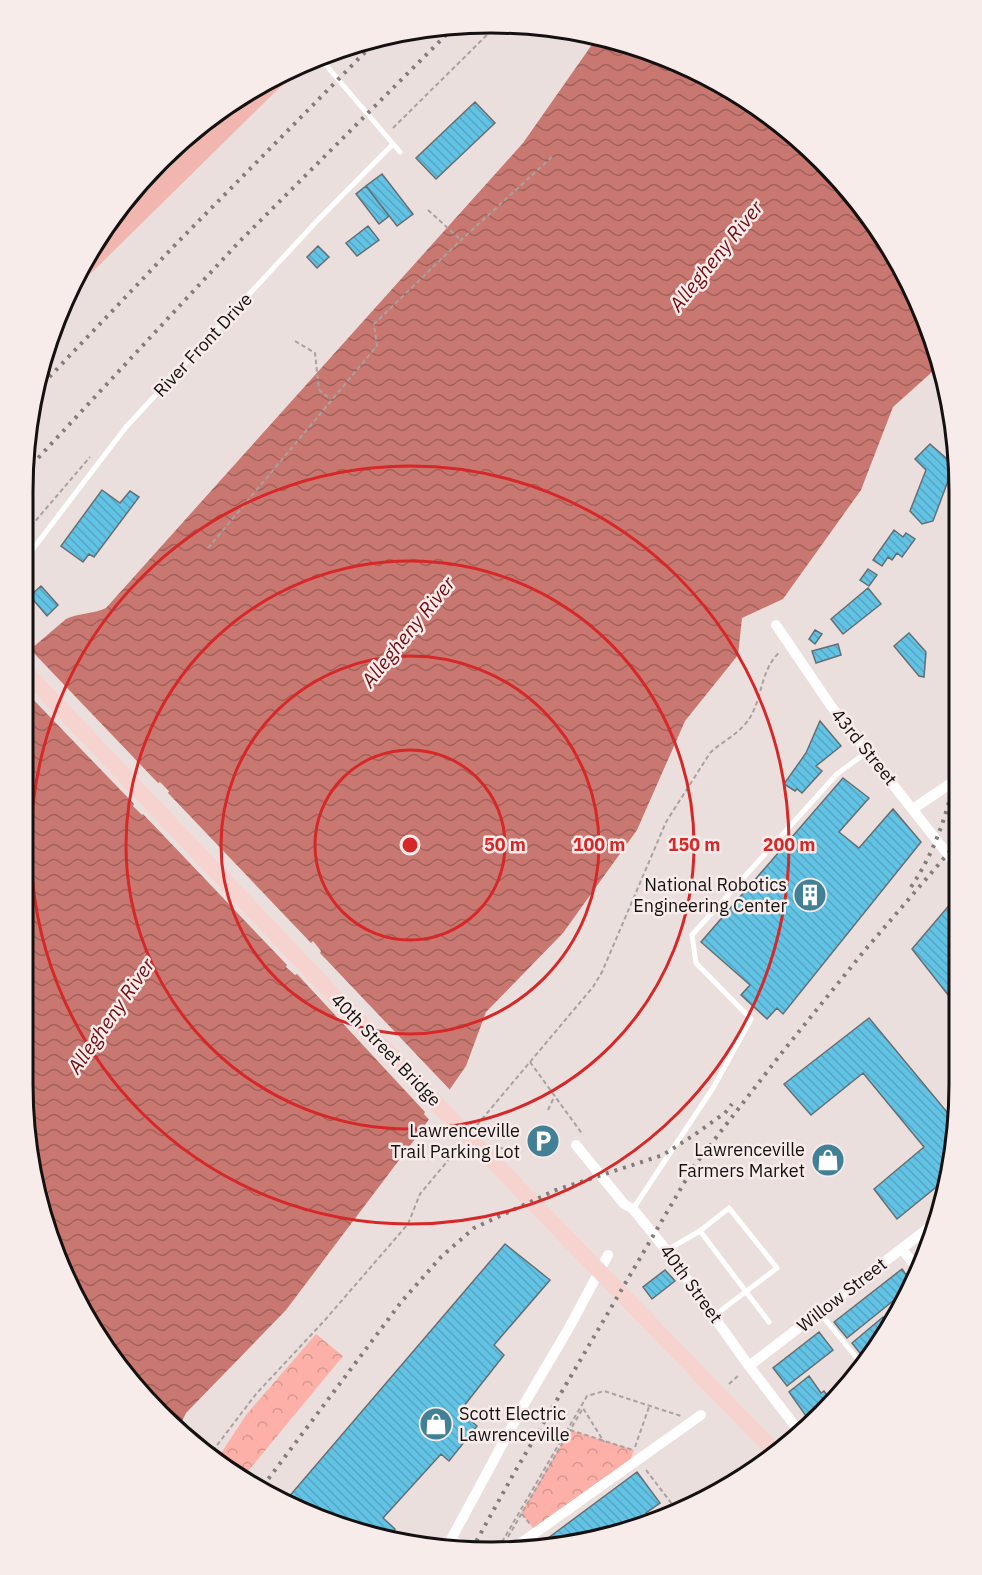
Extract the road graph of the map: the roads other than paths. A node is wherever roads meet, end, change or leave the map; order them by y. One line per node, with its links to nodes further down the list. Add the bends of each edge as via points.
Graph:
1 (325, 64): 3 (lane)
2 (253, 100): 5 (highway)
3 (393, 144): 4 (lane); 6 (lane, River Front Drive, via 126,427)
4 (400, 152)
5 (104, 246)
6 (33, 549)
7 (776, 625): 9 (street, 43rd Street)
8 (33, 679): 29 (main road, 40th Street Bridge)
9 (867, 752): 11 (street, 43rd Street); 14 (lane, via 837,774 692,935 696,963 751,1019 712,1088)
10 (949, 784): 11 (street)
11 (913, 809): 12 (street, 43rd Street)
12 (949, 856)
13 (580, 1141): 14 (street, 40th Street, via 624,1204)
14 (633, 1209): 18 (street, 40th Street)
15 (700, 1231): 18 (lane); 21 (lane); 21 (lane, via 729,1208 777,1268)
16 (925, 1231): 17 (street, Willow Street)
17 (902, 1249): 20 (street); 22 (street, Willow Street)
18 (667, 1251): 23 (street, 40th Street)
19 (608, 1255): 30 (street)
20 (913, 1262)
21 (748, 1292): 23 (lane); 24 (lane)
22 (820, 1313): 25 (lane); 26 (street, Willow Street)
23 (715, 1316): 26 (street, 40th Street)
24 (769, 1322)
25 (857, 1359)
26 (749, 1366): 28 (street, 40th Street)
27 (701, 1415): 31 (street)
28 (795, 1426)
29 (770, 1447)
30 (452, 1540)
31 (524, 1541)

